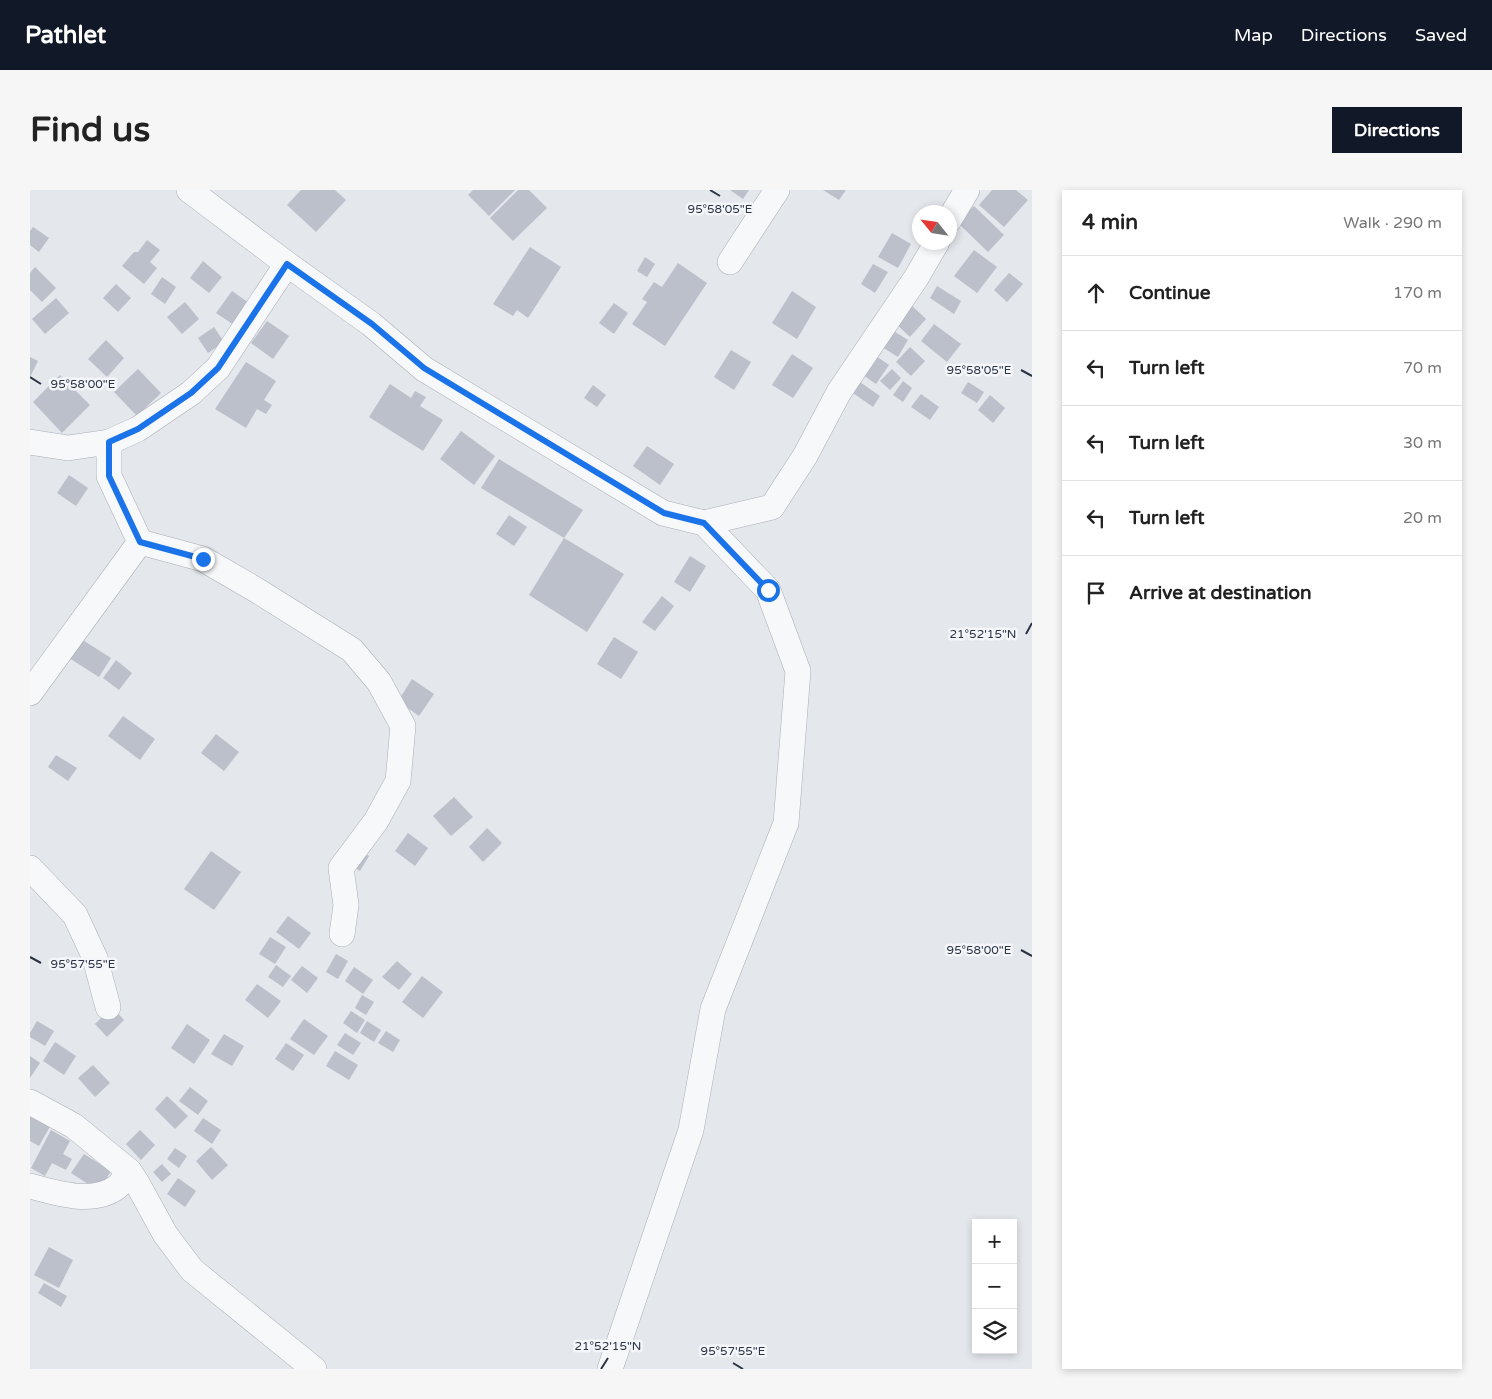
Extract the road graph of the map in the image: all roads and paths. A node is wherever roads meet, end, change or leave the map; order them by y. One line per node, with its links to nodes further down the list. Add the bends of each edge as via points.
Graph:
1 (188, 190): 7 (street)
2 (777, 190): 6 (street)
3 (967, 190): 4 (street)
4 (957, 208)
5 (932, 250): 10 (street, via 839,392 806,456 772,507)
6 (730, 262)
7 (287, 264): 9 (street, via 218,368 191,393 138,429); 10 (street, via 372,324 424,368 664,513)
8 (30, 442): 9 (street, via 68,448)
9 (109, 442): 11 (street, via 109,476)
10 (704, 523): 20 (street, via 768,590 798,670 786,823 713,1009 691,1130)
11 (140, 542): 12 (street); 14 (street, via 203,559 352,650 379,682 403,726 398,781 376,821 341,868 346,905)
12 (30, 693)
13 (30, 868): 15 (street, via 75,915 95,958)
14 (342, 934)
15 (108, 1007)
16 (30, 1102): 17 (street, via 74,1126)
17 (129, 1171): 18 (street, via 119,1186 105,1194 80,1196); 19 (street, via 165,1234 192,1270)
18 (30, 1186)
19 (314, 1369)
20 (610, 1369)

